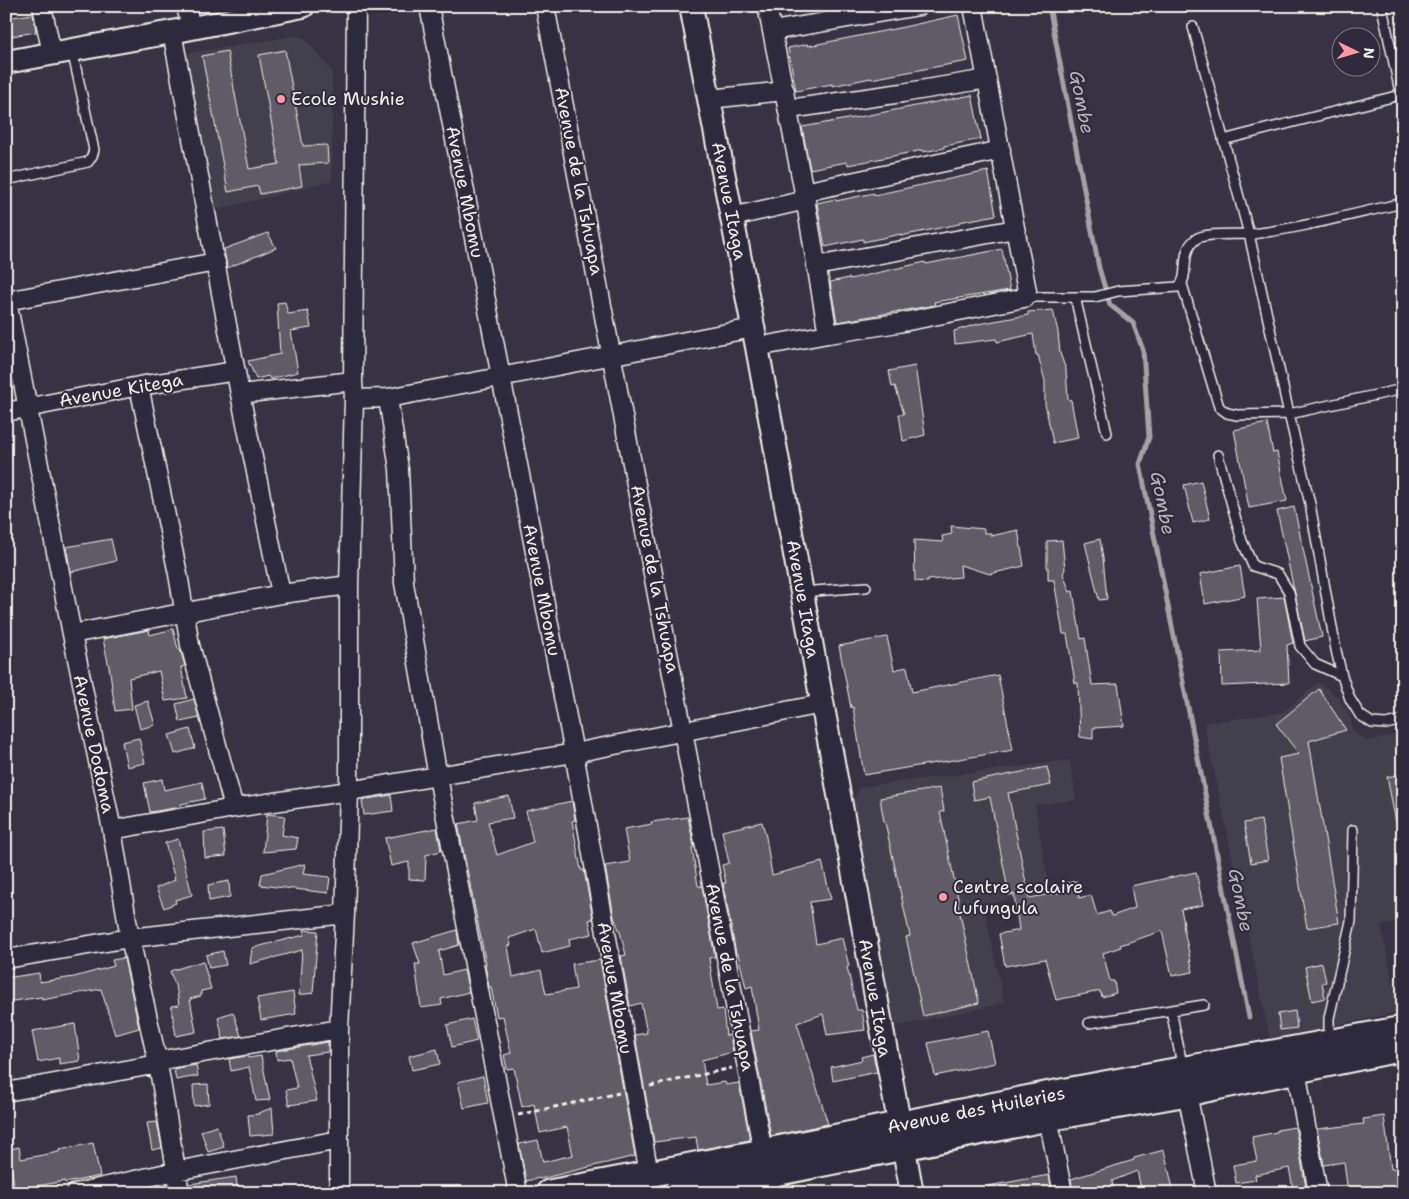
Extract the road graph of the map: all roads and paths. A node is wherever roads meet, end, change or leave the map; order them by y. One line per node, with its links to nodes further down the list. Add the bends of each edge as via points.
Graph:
1 (42, 6): 15 (street)
2 (186, 6): 13 (street)
3 (303, 6): 13 (street)
4 (356, 6): 42 (street)
5 (429, 6): 41 (street, Avenue Mbomu)
6 (546, 6): 39 (street, Avenue de la Tshuapa)
7 (691, 6): 20 (street, Avenue Itaga)
8 (767, 6): 14 (street)
9 (919, 6): 14 (street)
10 (973, 6): 17 (street)
11 (1382, 7): 19 (lane)
12 (1193, 27): 23 (lane)
13 (181, 30): 15 (street); 31 (street)
14 (772, 31): 18 (street)
15 (62, 51): 16 (street); 25 (lane, via 94,150 92,156 88,162)
16 (6, 62)
17 (988, 79): 22 (street); 24 (street)
18 (785, 91): 20 (street); 22 (street)
19 (1400, 95): 21 (lane); 23 (lane)
20 (709, 99): 28 (street, Avenue Itaga)
21 (1403, 106)
22 (789, 109): 26 (street)
23 (1223, 140): 30 (lane)
24 (1001, 150): 26 (street); 29 (street)
25 (6, 180)
26 (805, 196): 28 (street); 32 (street)
27 (1403, 203): 30 (lane, via 1292,228)
28 (732, 217): 38 (street, Avenue Itaga)
29 (1015, 229): 32 (street); 35 (street, via 1027,292)
30 (1249, 234): 33 (lane, via 1195,239 1187,250); 50 (lane)
31 (216, 262): 36 (street); 40 (street)
32 (816, 266): 37 (street)
33 (1182, 284): 34 (lane, via 1164,289 1118,291 1095,297); 50 (lane, via 1219,407 1237,415)
34 (1075, 296): 35 (lane); 51 (lane)
35 (1024, 298): 37 (street)
36 (7, 300): 48 (street, Avenue Dodoma)
37 (828, 334): 38 (street)
38 (755, 338): 39 (street); 55 (street, Avenue Itaga)
39 (612, 355): 41 (street); 62 (street, Avenue de la Tshuapa)
40 (236, 371): 43 (street, Avenue Kitega); 45 (street)
41 (500, 377): 46 (street); 63 (street, Avenue Mbomu)
42 (353, 381): 45 (street); 47 (street)
43 (139, 386): 48 (street, Avenue Kitega); 57 (street)
44 (1403, 389): 50 (lane)
45 (240, 394): 56 (street)
46 (388, 398): 47 (street); 64 (street, via 399,469 404,583)
47 (354, 399): 53 (street)
48 (28, 408): 49 (street, Avenue Kitega); 58 (street, Avenue Dodoma)
49 (6, 412)
50 (1289, 414): 59 (lane, via 1310,504)
51 (1107, 433)
52 (1218, 454): 59 (lane, via 1242,541 1253,566 1278,574 1289,592 1300,646 1305,654 1314,664)
53 (350, 586): 56 (street); 65 (street)
54 (866, 588): 55 (lane)
55 (802, 592): 60 (street, Avenue Itaga)
56 (281, 594): 57 (street)
57 (185, 612): 58 (street); 66 (street, via 190,645)
58 (72, 634): 67 (street, Avenue Dodoma)
59 (1342, 676): 61 (lane, via 1360,716 1372,723)
60 (822, 704): 62 (street); 84 (street, Avenue Itaga)
61 (1403, 720)
62 (683, 731): 63 (street); 87 (street, Avenue de la Tshuapa)
63 (574, 753): 64 (street); 88 (street, Avenue Mbomu)
64 (438, 777): 65 (street); 92 (street)
65 (349, 791): 66 (street); 69 (street)
66 (234, 808): 67 (street)
67 (112, 830): 70 (street, Avenue Dodoma)
68 (1354, 830): 77 (lane, via 1350,921 1329,1018)
69 (345, 914): 70 (street); 75 (street)
70 (130, 938): 71 (street); 79 (street, Avenue Dodoma)
71 (6, 959)
72 (1204, 1005): 73 (lane)
73 (1171, 1010): 74 (lane); 81 (lane)
74 (1089, 1023)
75 (339, 1029): 79 (street); 85 (street)
76 (1403, 1029): 77 (main road, Avenue des Huileries)
77 (1329, 1042): 81 (main road, Avenue des Huileries)
78 (1403, 1048): 80 (main road, Avenue des Huileries)
79 (157, 1063): 82 (street); 86 (street, Avenue Dodoma)
80 (1296, 1070): 81 (main road, Avenue des Huileries); 98 (street)
81 (1185, 1081): 83 (main road, Avenue des Huileries); 84 (main road, Avenue des Huileries, via 1045,1096); 97 (street)
82 (6, 1092)
83 (1048, 1118): 84 (main road, Avenue des Huileries); 96 (street)
84 (901, 1137): 87 (main road, Avenue des Huileries); 95 (street, Avenue Itaga)
85 (338, 1140): 86 (street); 91 (street)
86 (176, 1171): 89 (street); 90 (street, Avenue Dodoma)
87 (767, 1173): 88 (main road, Avenue des Huileries); 94 (main road, Avenue des Huileries)
88 (649, 1174): 93 (main road, Avenue des Huileries)
89 (76, 1193)
90 (180, 1193)
91 (339, 1193)
92 (518, 1193)
93 (549, 1193)
94 (676, 1193)
95 (912, 1193)
96 (1064, 1193)
97 (1207, 1193)
98 (1318, 1193)

